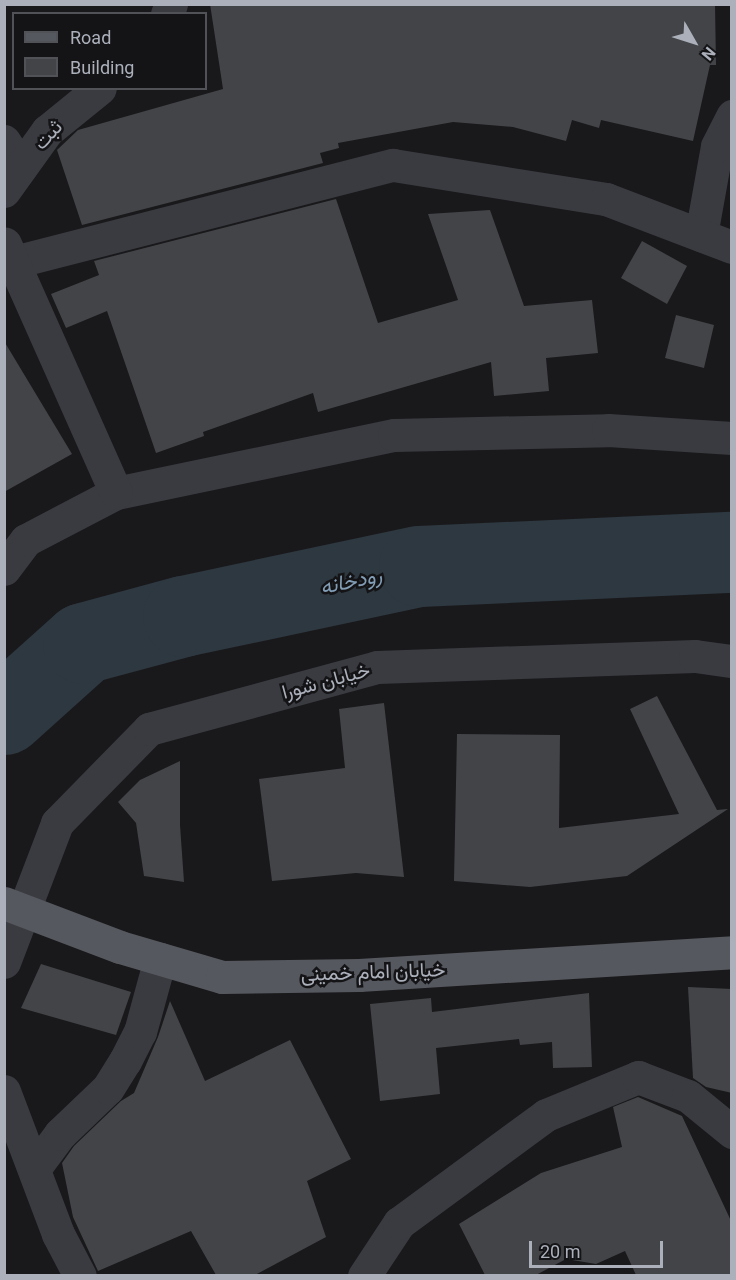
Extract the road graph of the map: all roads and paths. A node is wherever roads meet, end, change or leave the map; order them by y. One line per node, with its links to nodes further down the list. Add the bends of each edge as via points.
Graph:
1 (97, 90): 3 (street, ثبت, via 47,130)
2 (732, 116): 4 (street, via 717,146)
3 (10, 167)
4 (701, 235): 5 (street); 6 (street, via 606,199 393,165)
5 (732, 247)
6 (9, 252): 8 (street)
7 (732, 438): 8 (street, via 608,430 394,435)
8 (116, 493): 9 (street, via 26,540)
9 (4, 569)
10 (732, 661): 11 (street, خیابان شورا, via 695,656 377,667 149,729 57,823)
11 (15, 907): 13 (main road, خیابان امام خمینی); 14 (street, خیابان شورا)
12 (732, 952): 13 (main road, خیابان امام خمینی, via 359,975 222,977)
13 (160, 958): 18 (street, via 140,1032 125,1061 108,1088 60,1134)
14 (4, 962)
15 (4, 1091): 18 (street)
16 (726, 1127): 17 (street); 20 (street, via 688,1096 638,1077 546,1115 399,1223)
17 (732, 1158)
18 (34, 1169): 19 (street, via 58,1234)
19 (80, 1275)
20 (364, 1275)

